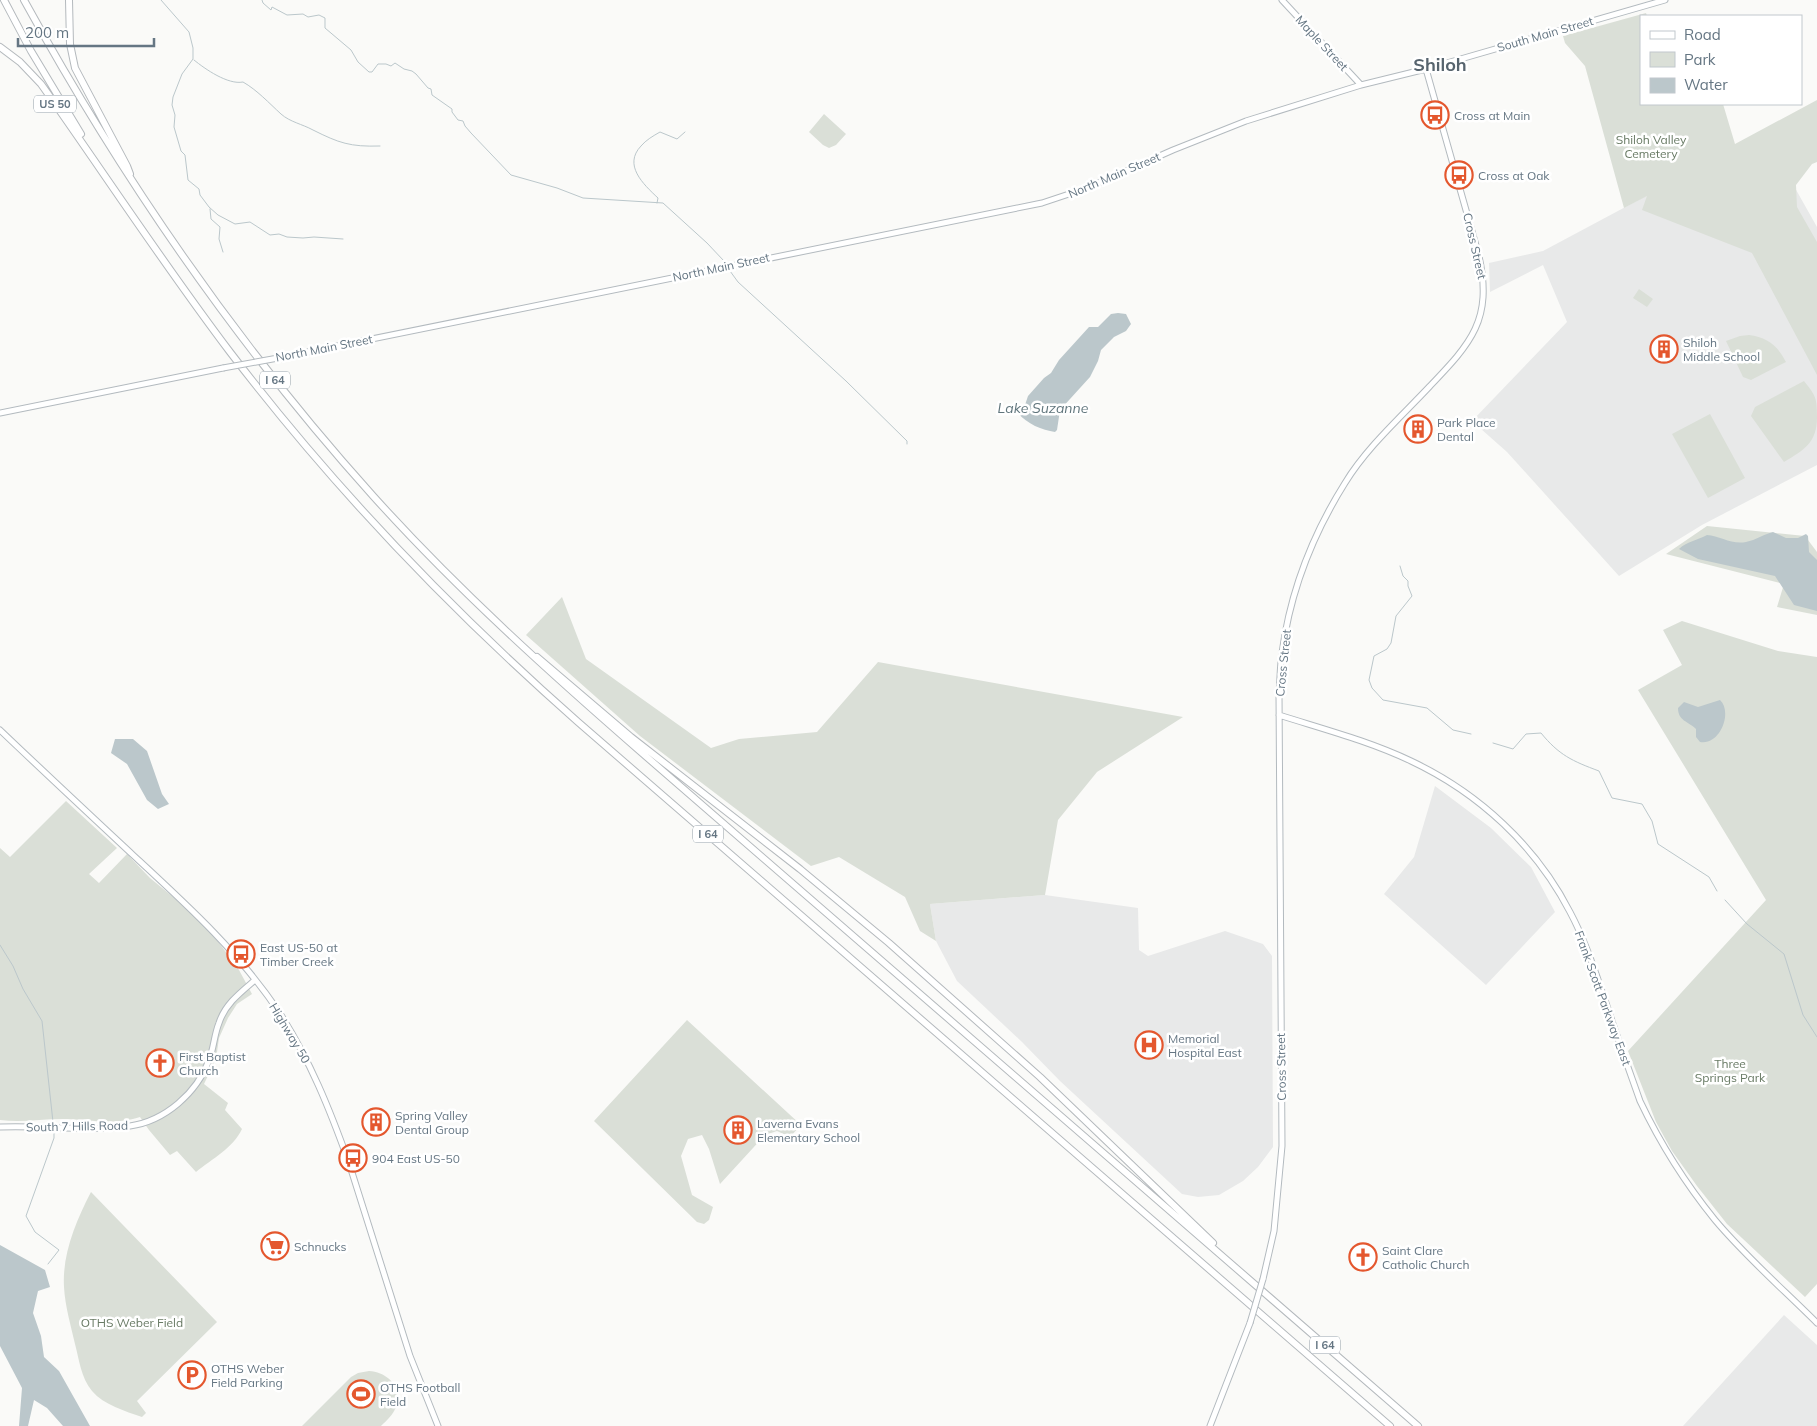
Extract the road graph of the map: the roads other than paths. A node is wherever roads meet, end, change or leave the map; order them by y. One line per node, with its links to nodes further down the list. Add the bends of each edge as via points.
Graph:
1 (4, 0): 10 (highway, I 64)
2 (24, 0): 11 (highway, I 64)
3 (69, 0): 11 (highway, via 70,44 75,68 127,166)
4 (1282, 0): 9 (main road, Maple Street)
5 (1665, 0): 6 (main road, South Main Street)
6 (1651, 2): 8 (main road, South Main Street)
7 (0, 47): 10 (highway, US 50, via 41,84)
8 (1426, 69): 9 (main road, North Main Street); 14 (main road, Cross Street, via 1481,262 1484,286 1481,315 1471,339 1459,356 1375,444 1346,481 1330,509 1307,557 1287,626 1282,653)
9 (1361, 86): 12 (main road, North Main Street, bridge, via 1246,120 1087,188 1042,203)
10 (102, 169): 22 (highway, I 64, via 199,311 267,398 353,500 468,621 584,728)
11 (132, 182): 13 (highway, I 64, via 210,295 303,414 393,518)
12 (0, 414)
13 (518, 643): 18 (highway, I 64); 18 (highway, via 917,967 1073,1108)
14 (1279, 715): 19 (main road, Frank Scott Parkway East, via 1412,761 1474,798 1519,838 1550,877 1570,912 1588,951 1640,1101 1681,1173 1734,1242); 21 (main road, Cross Street, bridge, via 1282,1146 1274,1231 1250,1323)
15 (0, 730): 16 (main road, Highway 50, via 192,909)
16 (256, 980): 17 (main road, South 7 Hills Road, via 227,1007 219,1021 209,1060 198,1082 185,1098 160,1116 132,1126); 20 (main road, Highway 50, via 298,1043 324,1095 350,1163 410,1356)
17 (0, 1127)
18 (1232, 1264): 23 (highway, I 64)
19 (1817, 1322)
20 (438, 1426)
21 (1210, 1426)
22 (1390, 1426)
23 (1418, 1426)

